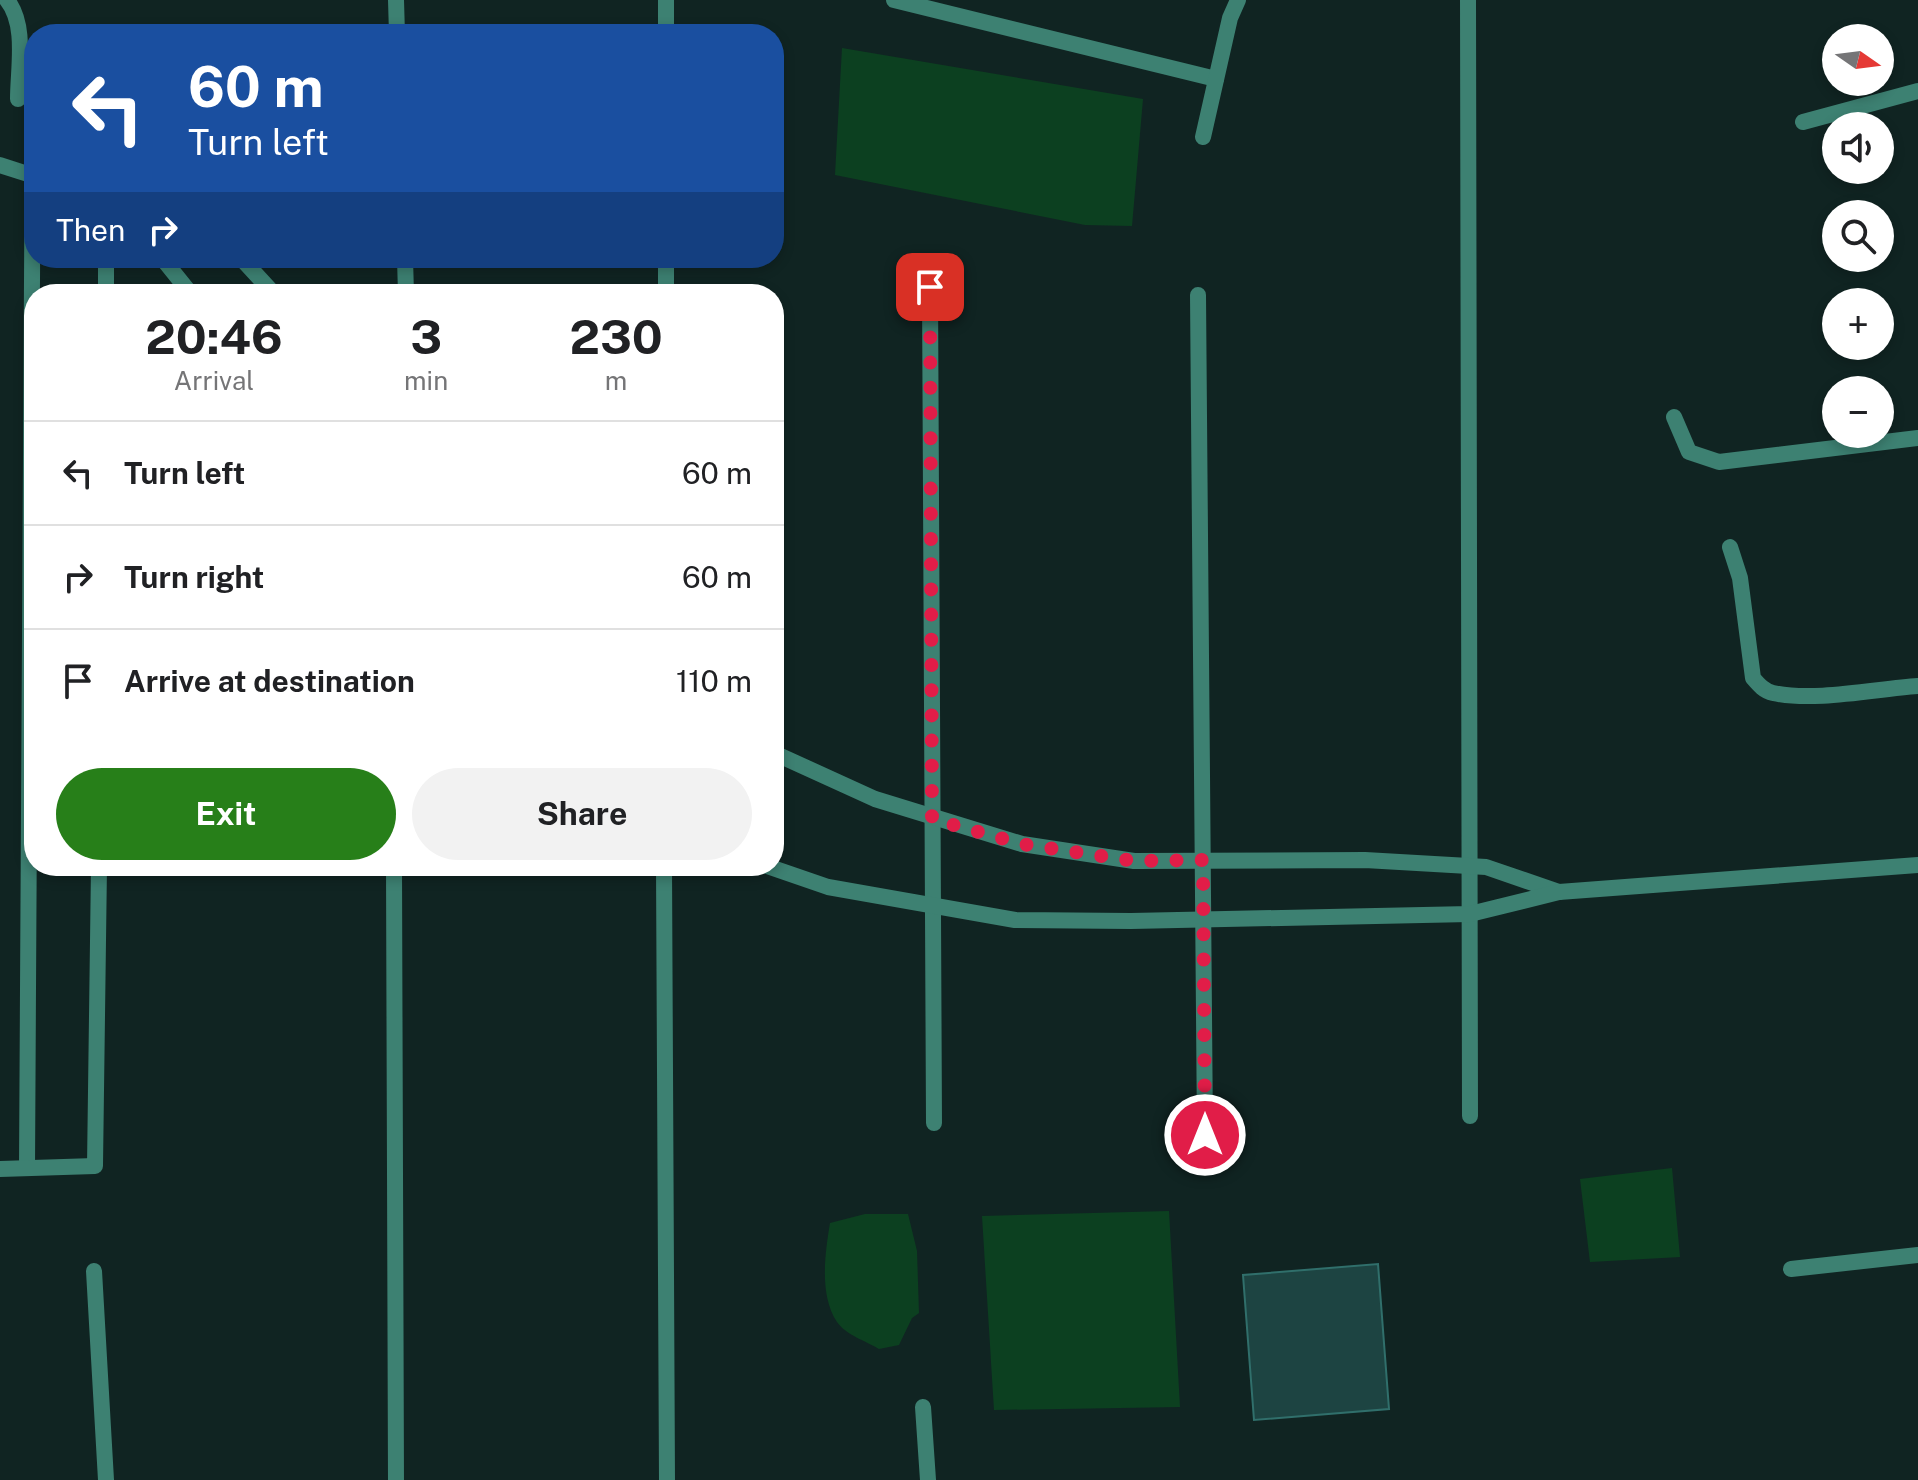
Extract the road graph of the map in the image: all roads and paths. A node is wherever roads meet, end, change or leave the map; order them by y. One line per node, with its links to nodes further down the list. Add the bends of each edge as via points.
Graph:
1 (7, 0): 9 (street, via 19,31)
2 (396, 0): 7 (street)
3 (666, 0): 8 (street)
4 (894, 0): 10 (street)
5 (1238, 0): 10 (street)
6 (1468, 0): 32 (street)
7 (397, 24)
8 (666, 24)
9 (24, 70)
10 (1216, 79): 15 (street)
11 (1918, 91): 14 (street)
12 (0, 94): 13 (street)
13 (24, 101)
14 (1803, 122)
15 (1203, 137)
16 (0, 165): 17 (street)
17 (24, 173)
18 (170, 268): 20 (street)
19 (250, 268): 21 (street)
20 (183, 284)
21 (265, 284)
22 (930, 287): 29 (street)
23 (1198, 295): 30 (street)
24 (1674, 417): 25 (street, via 1689,452 1719,462)
25 (1918, 438)
26 (1730, 547): 27 (street, via 1740,578 1753,678 1761,688 1809,695)
27 (1918, 686)
28 (784, 758): 29 (street)
29 (932, 819): 30 (street, via 1022,844 1134,861); 39 (street)
30 (1203, 860): 32 (street); 41 (street)
31 (1918, 865): 38 (street)
32 (1470, 866): 38 (street); 40 (street)
33 (784, 872): 39 (street, via 828,887)
34 (29, 876): 45 (street)
35 (99, 876): 45 (street, via 95,1166)
36 (394, 876): 52 (street)
37 (664, 876): 53 (street)
38 (1559, 892): 40 (street)
39 (933, 905): 41 (street, via 1015,920); 43 (street)
40 (1470, 914): 41 (street); 42 (street)
41 (1203, 921): 44 (street)
42 (1470, 1116)
43 (934, 1123)
44 (1205, 1135)
45 (27, 1168): 46 (street)
46 (0, 1169)
47 (1918, 1255): 48 (street)
48 (1791, 1269)
49 (94, 1271): 51 (street)
50 (923, 1407): 54 (street)
51 (106, 1480)
52 (396, 1480)
53 (667, 1480)
54 (928, 1480)

